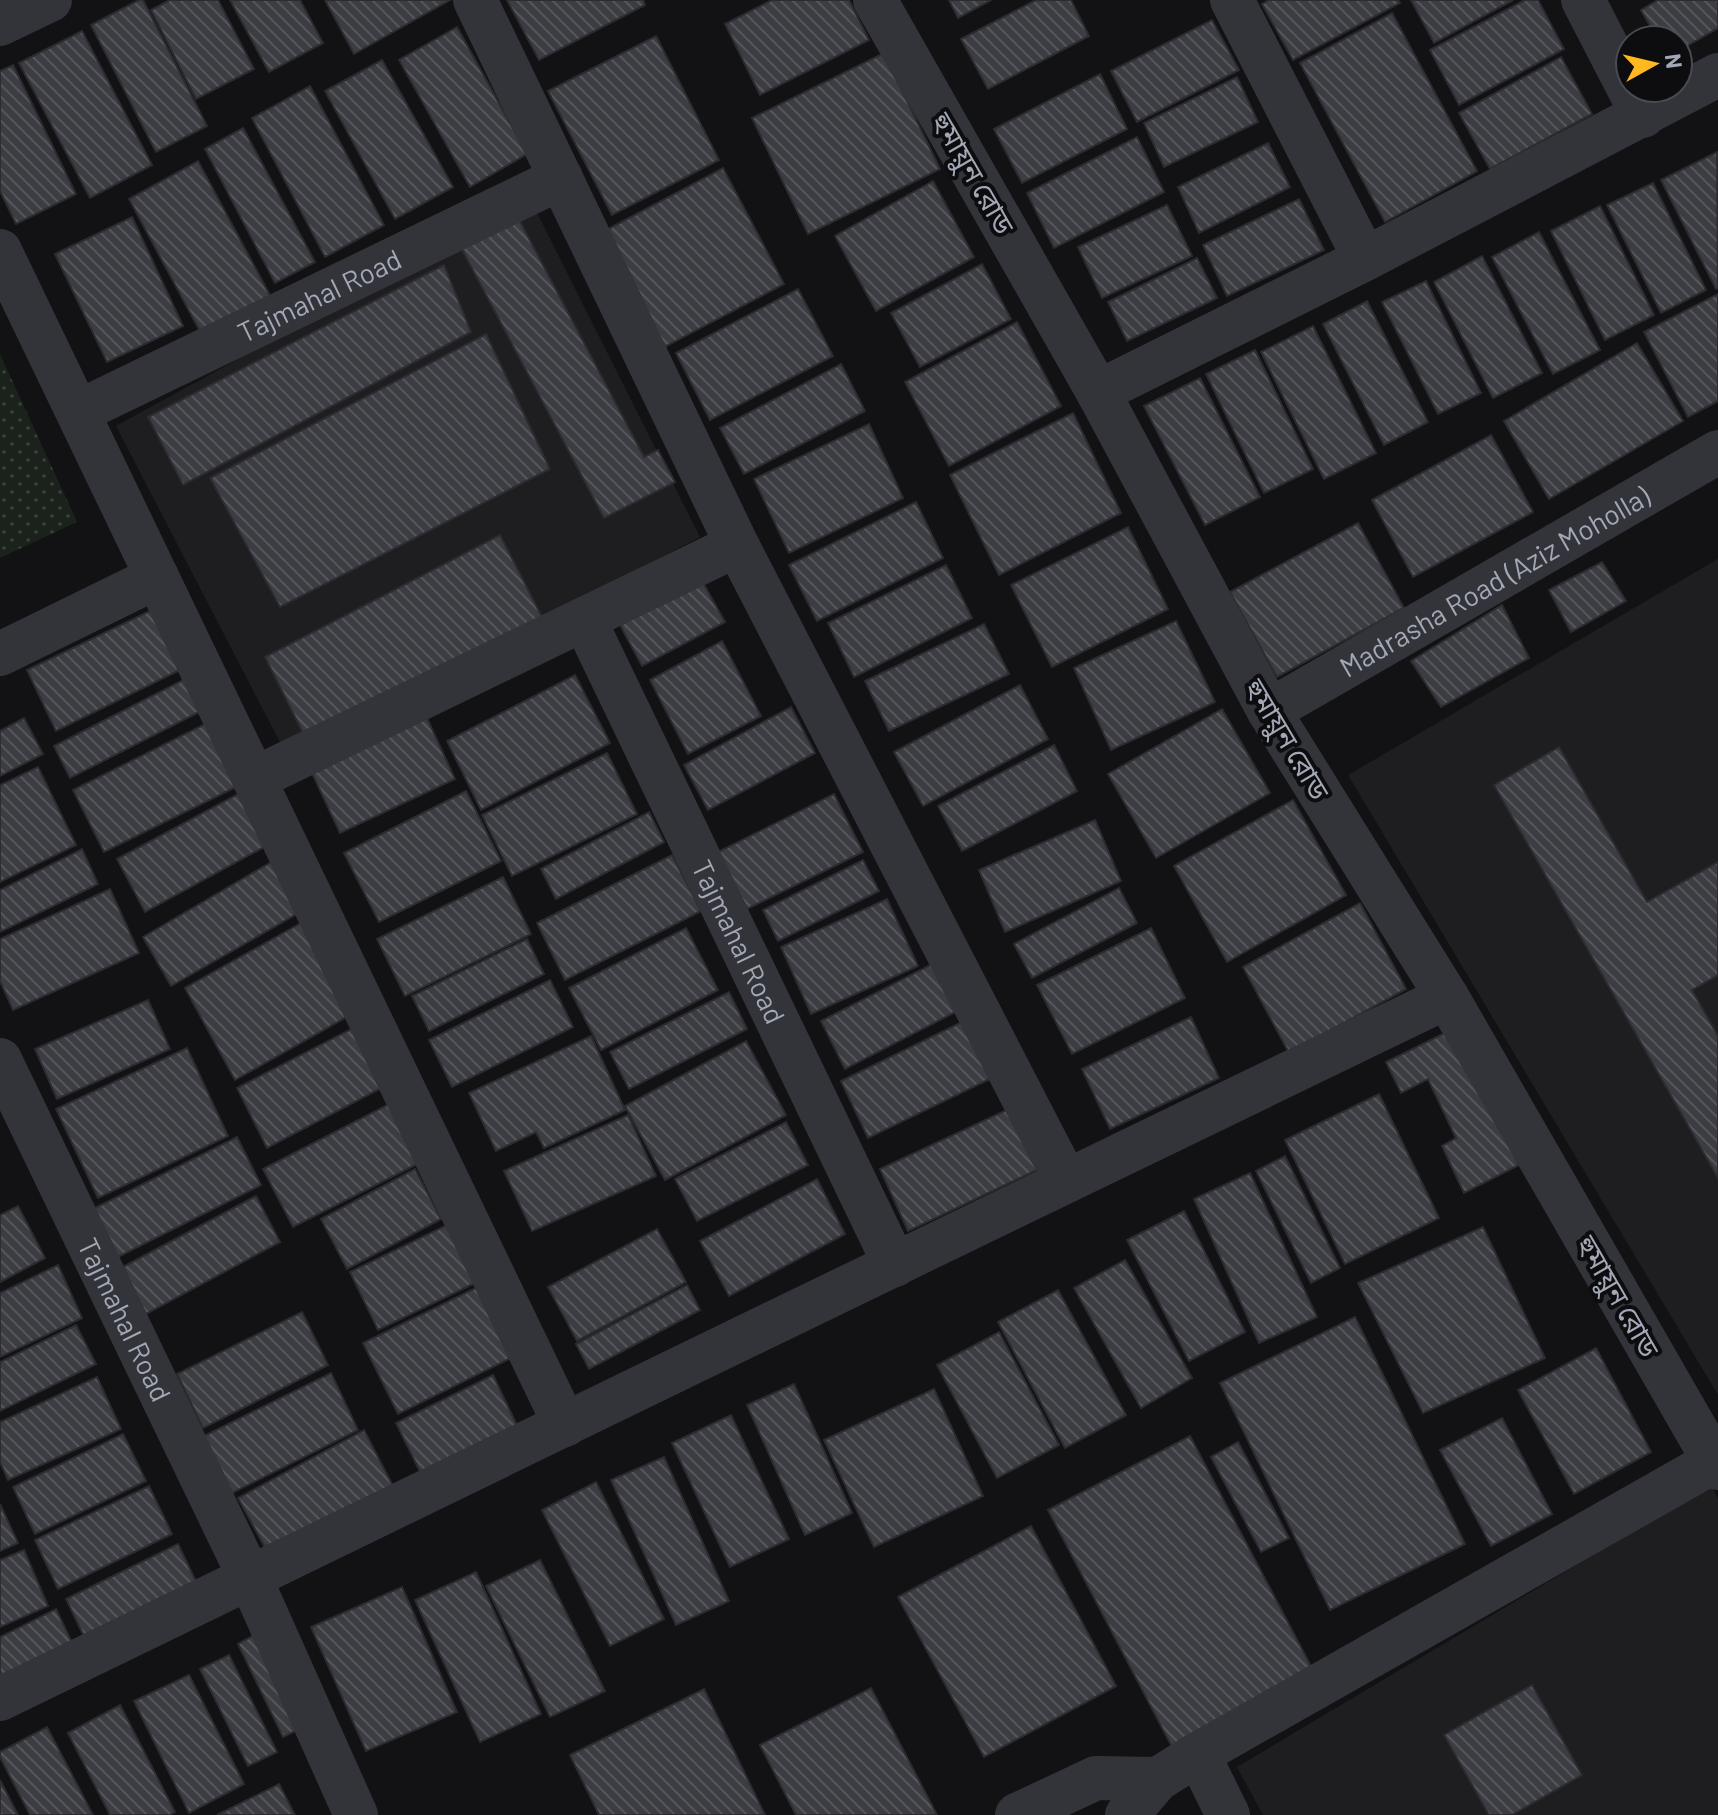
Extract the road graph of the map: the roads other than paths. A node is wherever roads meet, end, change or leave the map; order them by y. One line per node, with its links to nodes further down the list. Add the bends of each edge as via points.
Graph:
1 (50, 0): 6 (street)
2 (475, 0): 9 (street)
3 (875, 0): 12 (street, হুমায়ুন রোড)
4 (1232, 0): 11 (street)
5 (1583, 0): 8 (street)
6 (0, 24)
7 (1717, 78): 8 (street)
8 (1643, 116): 11 (street)
9 (561, 178): 13 (street, Tajmahal Road); 15 (street)
10 (0, 251): 13 (street)
11 (1365, 259): 12 (street)
12 (1098, 392): 19 (street, হুমায়ুন রোড)
13 (78, 412): 16 (street)
14 (1718, 452): 19 (street, Madrasha Road (Aziz Moholla))
15 (737, 545): 17 (street); 23 (street)
16 (157, 577): 18 (street); 20 (street)
17 (584, 619): 20 (street); 24 (street, Tajmahal Road)
18 (0, 654)
19 (1269, 711): 21 (street, হুমায়ুন রোড)
20 (254, 779): 25 (street)
21 (1447, 997): 23 (street); 26 (street, হুমায়ুন রোড)
22 (0, 1060): 27 (street, Tajmahal Road)
23 (1065, 1179): 24 (street)
24 (895, 1265): 25 (street)
25 (565, 1425): 27 (street)
26 (1716, 1465): 29 (street)
27 (250, 1578): 28 (street); 31 (street, Tajmahal Road)
28 (0, 1699)
29 (1198, 1754): 30 (street); 34 (street)
30 (1158, 1779): 32 (street, via 1096,1778); 33 (street)
31 (356, 1815)
32 (1017, 1815)
33 (1127, 1815)
34 (1228, 1815)

